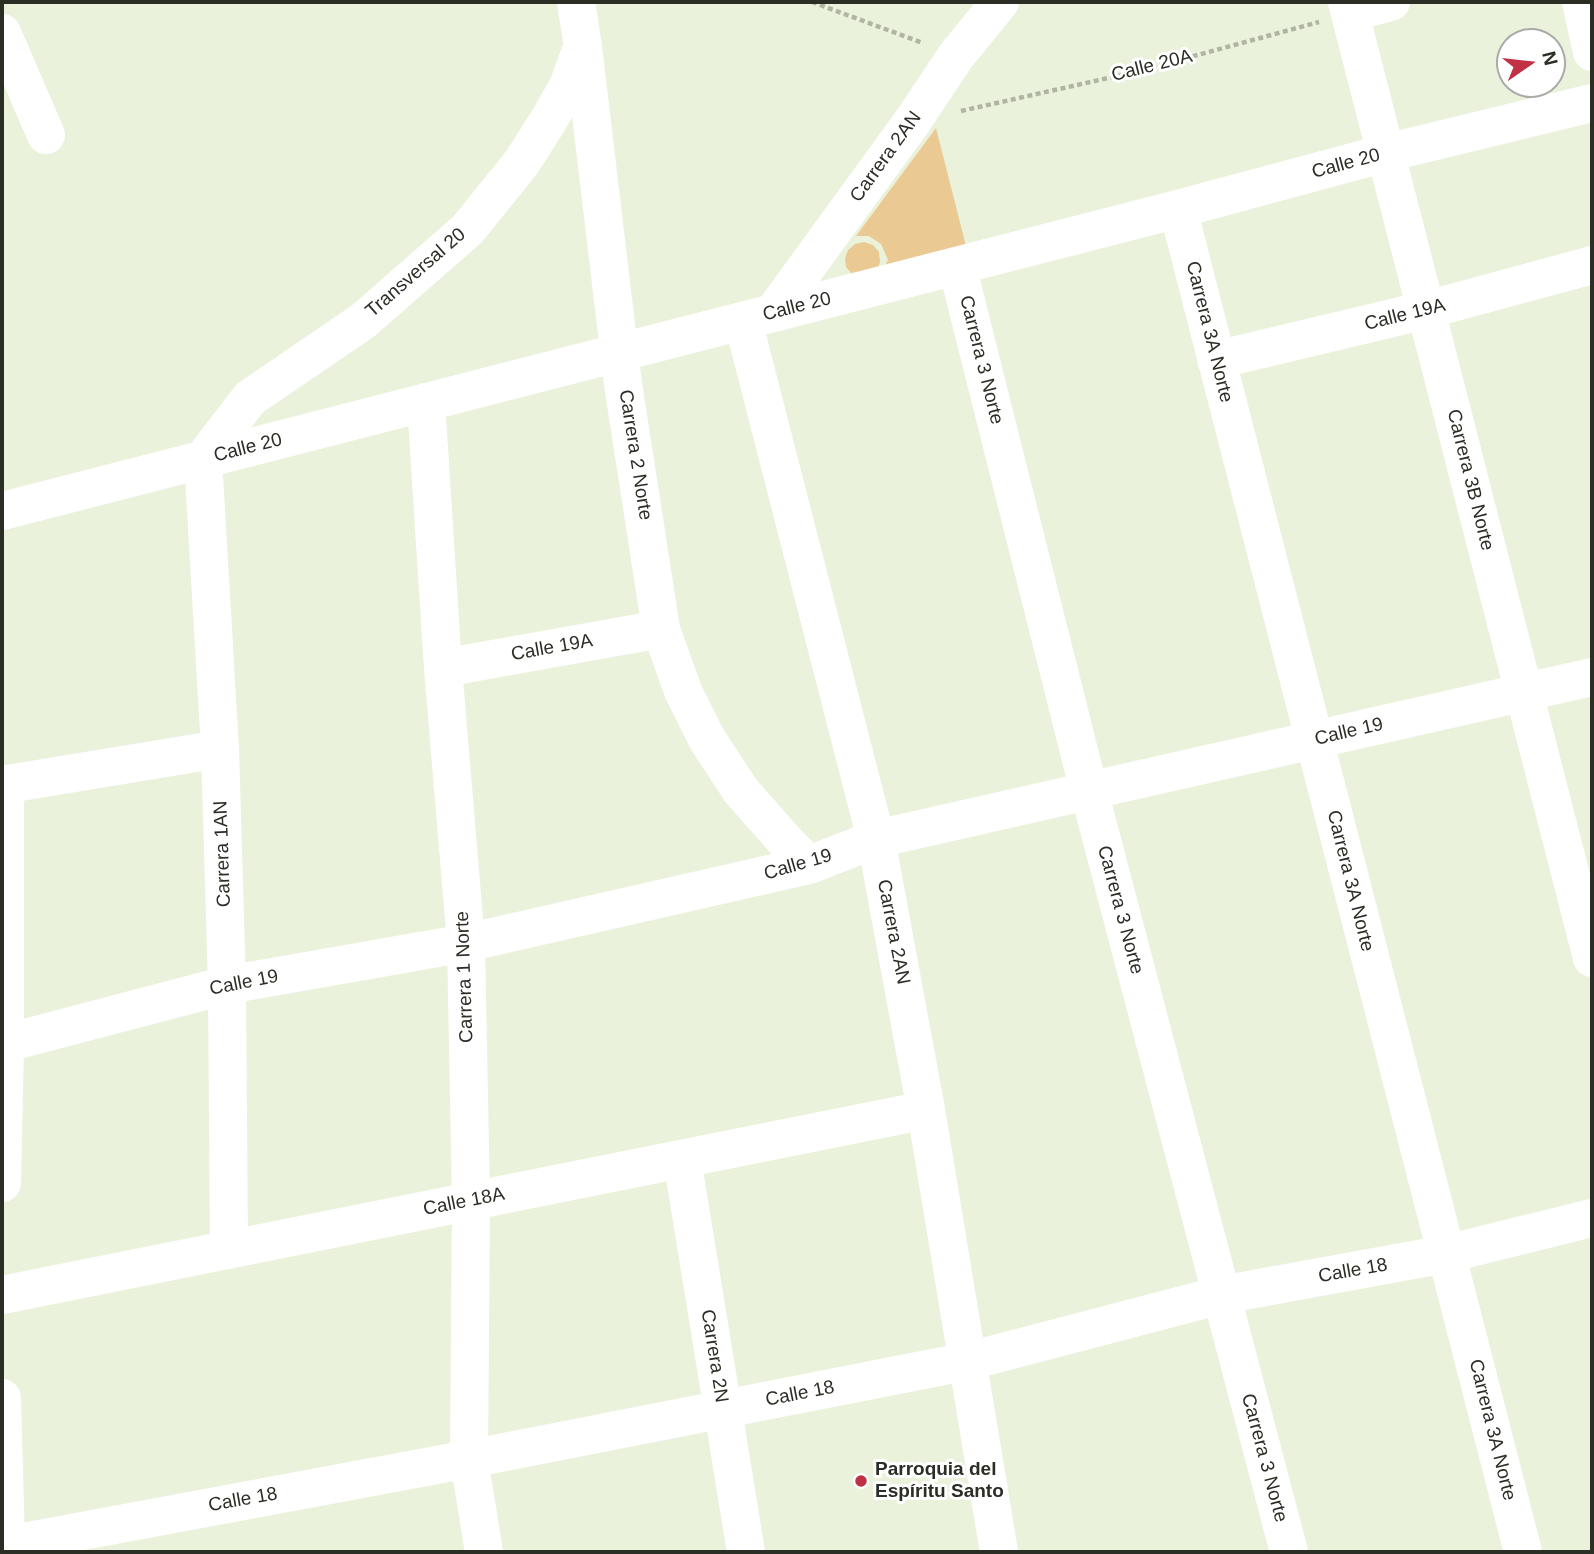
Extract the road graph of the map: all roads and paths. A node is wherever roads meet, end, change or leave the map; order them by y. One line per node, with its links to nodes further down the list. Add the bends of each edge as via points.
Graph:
1 (576, 2): 8 (street, Carrera 2 Norte)
2 (811, 2): 10 (path)
3 (1000, 2): 10 (street, Carrera 2AN)
4 (1391, 2): 6 (street)
5 (1581, 2): 9 (street)
6 (1349, 7): 12 (path, Calle 20A, via 1135,72); 14 (street, Carrera 3B Norte)
7 (2, 33): 13 (street)
8 (583, 47): 20 (street, Carrera 2 Norte); 23 (street, Transversal 20, via 550,118 522,162 468,229 363,320 250,398)
9 (1592, 52)
10 (956, 56): 12 (street, Carrera 2AN)
11 (1592, 103): 14 (street, Calle 20)
12 (912, 122): 19 (street, Carrera 2AN)
13 (46, 135)
14 (1386, 153): 15 (street, Calle 20); 18 (street, Carrera 3B Norte)
15 (1178, 209): 17 (street, Calle 20); 21 (street, Carrera 3A Norte)
16 (1592, 265): 18 (street, Calle 19A)
17 (957, 266): 19 (street, Calle 20); 32 (street, Carrera 3 Norte)
18 (1426, 310): 21 (street, Calle 19A); 28 (street, Carrera 3B Norte)
19 (758, 317): 20 (street, Calle 20); 33 (street, Carrera 2AN)
20 (620, 352): 22 (street, Calle 20); 25 (street, Carrera 2 Norte)
21 (1216, 360): 29 (street, Carrera 3A Norte)
22 (426, 402): 23 (street, Calle 20); 26 (street, Carrera 1 Norte)
23 (203, 459): 24 (street, Calle 20); 30 (street, Carrera 1AN)
24 (2, 510)
25 (661, 629): 26 (street, Calle 19A); 34 (street, Carrera 2 Norte, via 683,691 707,739 741,791)
26 (443, 668): 35 (street, Carrera 1 Norte)
27 (1592, 677): 28 (street, Calle 19)
28 (1524, 692): 29 (street, Calle 19); 36 (street, Carrera 3B Norte)
29 (1314, 740): 32 (street, Calle 19); 45 (street, Carrera 3A Norte)
30 (220, 749): 31 (street); 37 (street, Carrera 1AN)
31 (4, 785): 38 (street)
32 (1089, 791): 33 (street, Calle 19); 47 (street, Carrera 3 Norte)
33 (876, 839): 34 (street, Calle 19); 39 (street, Carrera 2AN)
34 (809, 865): 35 (street, Calle 19)
35 (466, 943): 37 (street, Calle 19); 42 (street, Carrera 1 Norte)
36 (1592, 958)
37 (227, 985): 38 (street, Calle 19); 44 (street, Carrera 1AN)
38 (4, 1044): 41 (street)
39 (926, 1110): 40 (street, Calle 18A); 48 (street, Carrera 2AN)
40 (682, 1159): 42 (street, Calle 18A); 50 (street, Carrera 2N)
41 (2, 1183)
42 (471, 1200): 44 (street, Calle 18A); 51 (street, Carrera 1 Norte)
43 (1592, 1219): 45 (street, Calle 18)
44 (229, 1250): 46 (street, Calle 18A)
45 (1446, 1254): 47 (street, Calle 18); 58 (street, Carrera 3A Norte)
46 (2, 1295)
47 (1221, 1295): 48 (street, Calle 18); 57 (street, Carrera 3 Norte)
48 (969, 1361): 50 (street, Calle 18); 56 (street, Carrera 2AN)
49 (2, 1398): 53 (street)
50 (723, 1409): 51 (street, Calle 18); 55 (street, Carrera 2N)
51 (470, 1458): 52 (street, Calle 18); 54 (street, Carrera 1 Norte)
52 (80, 1541): 53 (street, Calle 18)
53 (4, 1546)
54 (484, 1552)
55 (746, 1552)
56 (999, 1552)
57 (1289, 1552)
58 (1523, 1552)

